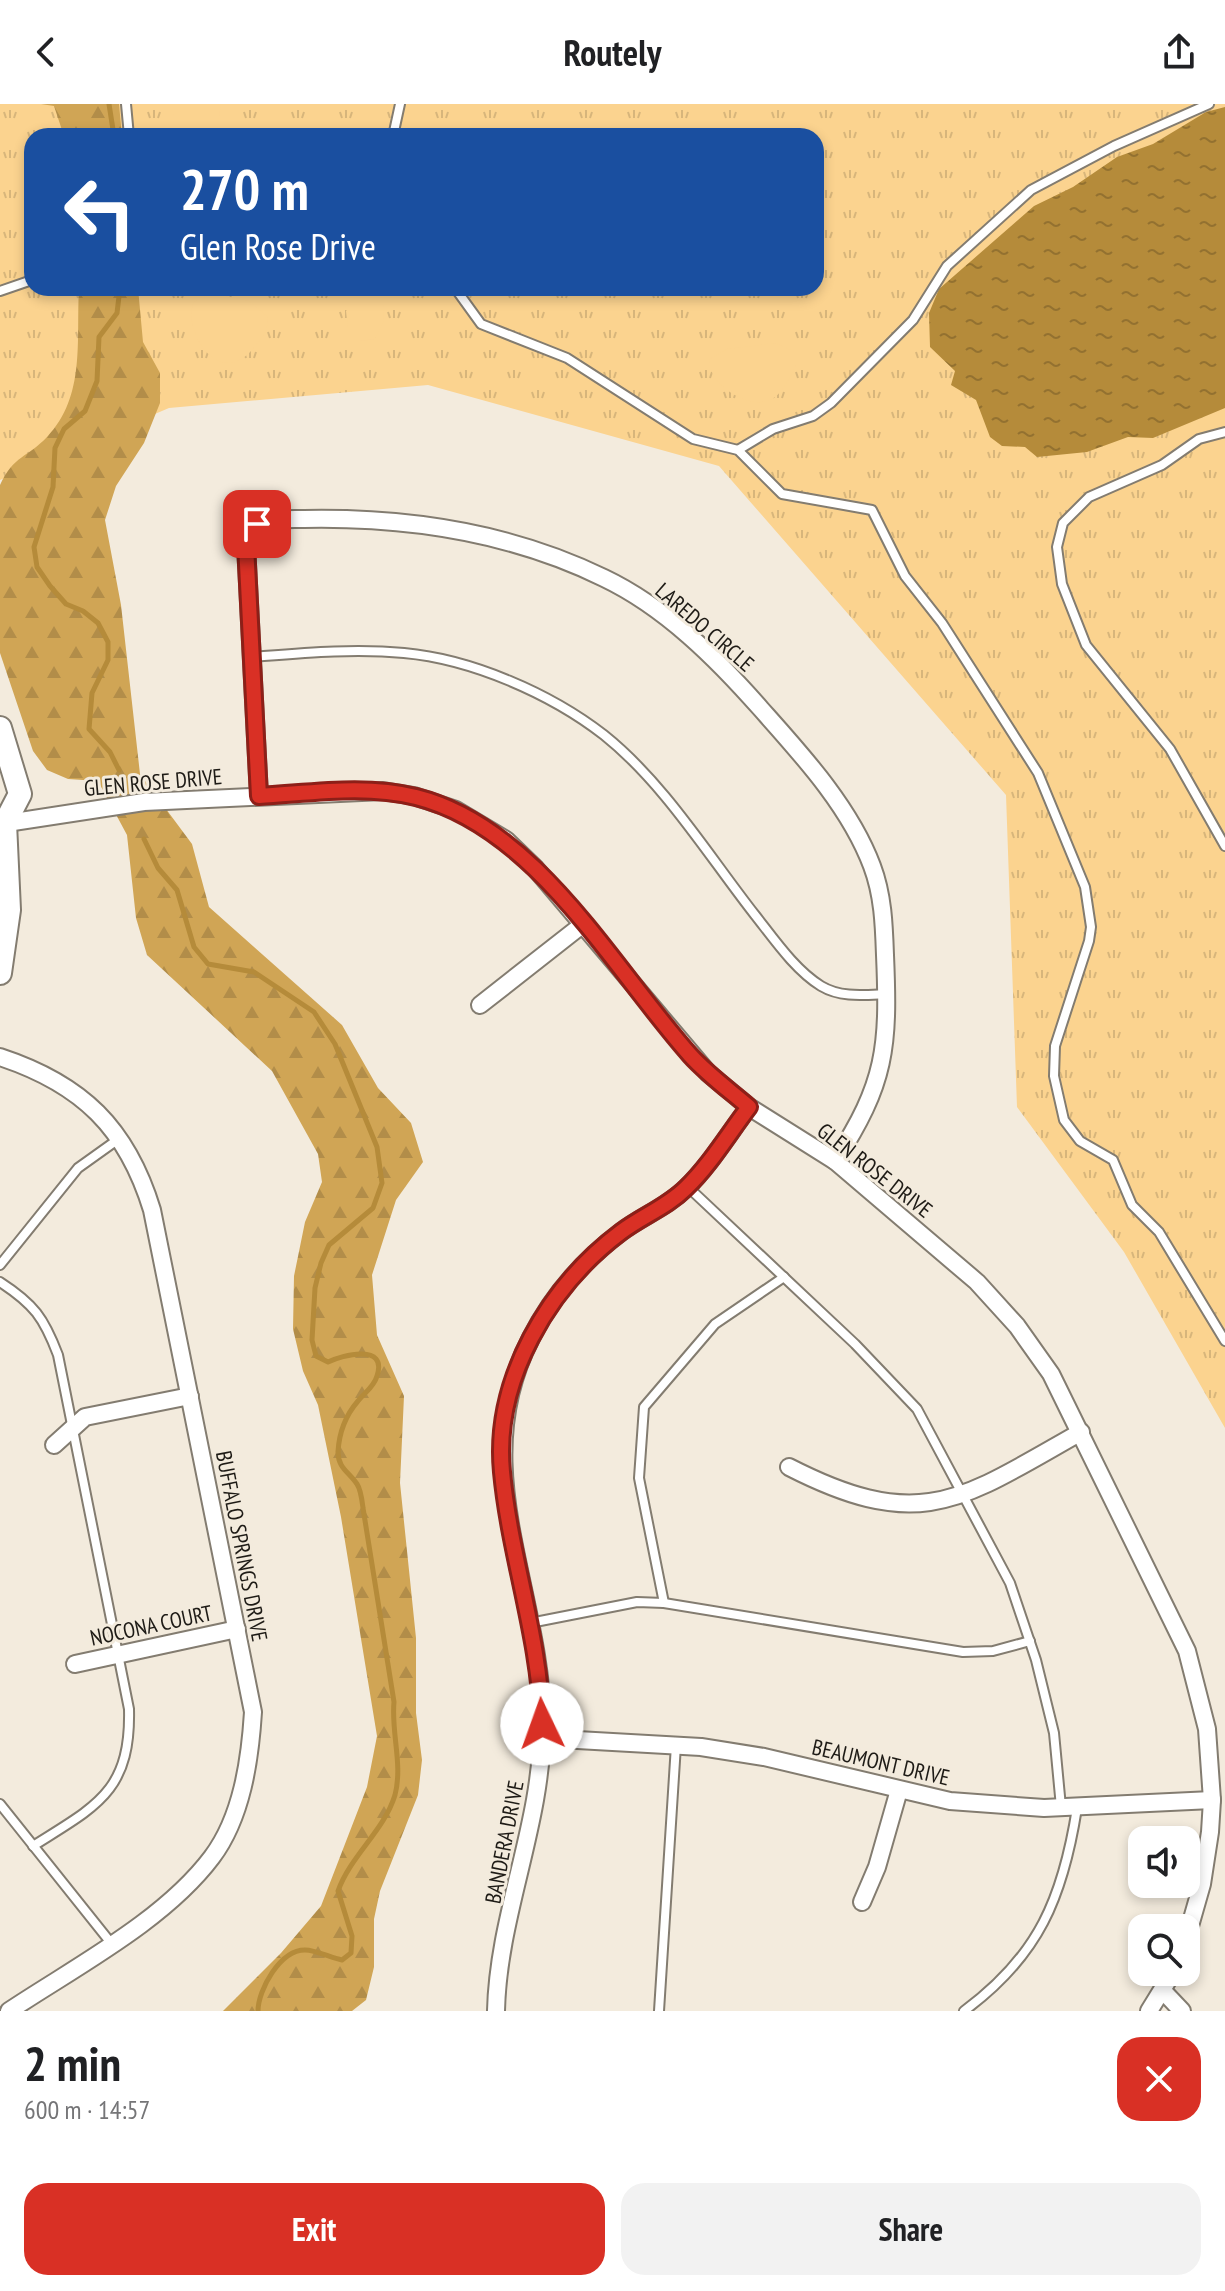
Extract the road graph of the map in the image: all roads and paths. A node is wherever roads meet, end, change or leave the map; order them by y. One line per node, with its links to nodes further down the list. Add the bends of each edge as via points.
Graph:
1 (126, 104): 4 (lane)
2 (400, 104): 5 (lane)
3 (1209, 104): 10 (lane, via 1031,190 947,266 913,320 831,403)
4 (128, 128)
5 (395, 128)
6 (24, 283): 7 (lane)
7 (0, 291)
8 (461, 296): 10 (lane, via 481,324 567,358 693,439)
9 (1225, 432): 15 (lane, via 1199,439 1162,465 1089,497 1063,523 1057,547 1065,597 1086,645 1170,749)
10 (738, 450): 28 (lane, via 782,494 863,507 878,517 905,576 942,623 1038,773 1076,860 1090,913 1085,958 1055,1046 1054,1076 1064,1120 1080,1141 1113,1160 1132,1205 1159,1232)
11 (252, 657): 13 (street, LAREDO CIRCLE); 18 (lane, via 406,653 484,671 548,701 602,733 642,769 782,950 821,986 846,995); 18 (street, LAREDO CIRCLE, via 246,539 262,522 362,518 469,532 543,552 606,578 654,608 742,687 798,751 853,827 883,904)
12 (0, 728): 14 (street, via 20,794)
13 (259, 796): 14 (street, GLEN ROSE DRIVE, via 144,802); 16 (street, GLEN ROSE DRIVE, via 383,791 456,810 506,840)
14 (2, 821): 17 (street, via 9,910)
15 (1225, 846)
16 (582, 925): 19 (street); 21 (street, GLEN ROSE DRIVE, via 691,1056)
17 (0, 973)
18 (887, 994): 23 (street, LAREDO CIRCLE, via 883,1061 858,1126)
19 (480, 1005)
20 (0, 1057): 22 (street, BUFFALO SPRINGS DRIVE, via 63,1085)
21 (749, 1107): 23 (street, GLEN ROSE DRIVE); 24 (street, BANDERA DRIVE)
22 (121, 1137): 25 (lane, via 78,1168); 29 (street, BUFFALO SPRINGS DRIVE, via 142,1175 152,1210)
23 (835, 1161): 31 (street, GLEN ROSE DRIVE, via 977,1282 1017,1326 1051,1374)
24 (688, 1187): 26 (lane); 36 (street, BANDERA DRIVE, via 622,1231 570,1279 520,1362 502,1431 502,1469)
25 (0, 1265)
26 (784, 1277): 34 (lane, via 917,1409); 35 (lane, via 715,1324 644,1407 639,1478)
27 (0, 1282): 30 (lane, via 27,1299 46,1322 58,1355)
28 (1225, 1341)
29 (190, 1396): 30 (street, via 85,1417); 37 (street, BUFFALO SPRINGS DRIVE)
30 (70, 1428): 32 (street); 39 (lane)
31 (1081, 1432): 34 (street); 44 (street, GLEN ROSE DRIVE, via 1187,1651 1207,1729)
32 (54, 1445)
33 (789, 1467): 34 (street, via 868,1500 921,1503)
34 (965, 1494): 38 (lane, via 1010,1583)
35 (664, 1603): 36 (lane, via 637,1602); 38 (lane, via 963,1652)
36 (530, 1623): 41 (street, BANDERA DRIVE)
37 (237, 1629): 39 (street, NOCONA COURT); 50 (street, BUFFALO SPRINGS DRIVE, via 253,1712 250,1761 241,1793 214,1855 176,1895)
38 (1030, 1641): 46 (lane)
39 (119, 1654): 40 (street, NOCONA COURT); 47 (lane, via 129,1732 116,1783 93,1808)
40 (75, 1664)
41 (542, 1738): 42 (street, BEAUMONT DRIVE); 54 (street, BANDERA DRIVE, via 537,1796)
42 (676, 1744): 43 (street, BEAUMONT DRIVE, via 764,1757); 55 (lane)
43 (899, 1790): 46 (street, BEAUMONT DRIVE, via 950,1801); 48 (street)
44 (1212, 1800): 46 (street, BEAUMONT DRIVE); 49 (street, GLEN ROSE DRIVE)
45 (0, 1804): 47 (lane)
46 (1069, 1808): 56 (lane, via 1068,1864 1053,1907 993,1989)
47 (33, 1846): 50 (lane)
48 (862, 1902)
49 (1193, 1914)
50 (111, 1943): 53 (street, BUFFALO SPRINGS DRIVE)
51 (1167, 1986): 52 (street)
52 (1164, 1992): 57 (street); 58 (street)
53 (9, 2011)
54 (496, 2011)
55 (659, 2011)
56 (964, 2011)
57 (1149, 2011)
58 (1182, 2011)

